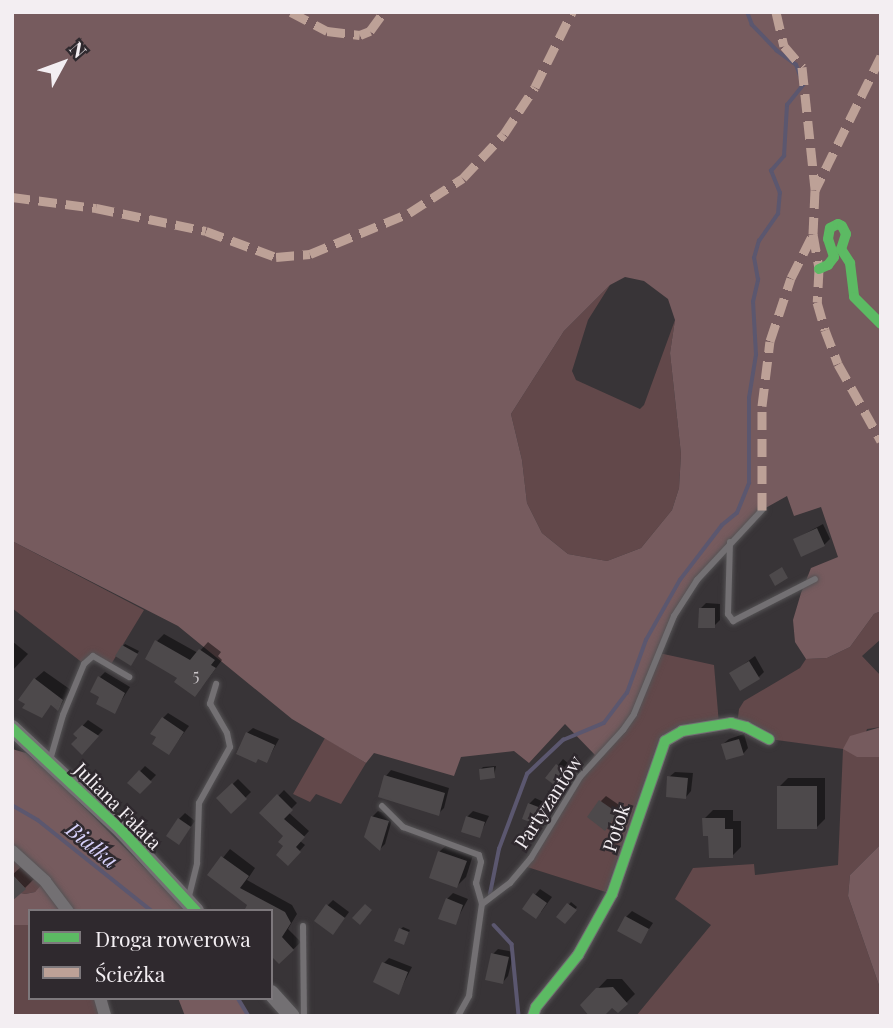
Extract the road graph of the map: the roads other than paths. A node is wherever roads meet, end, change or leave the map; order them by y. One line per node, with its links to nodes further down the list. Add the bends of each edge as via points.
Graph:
1 (762, 510): 2 (lane, Partyzantów)
2 (730, 542): 3 (lane, via 728,614 733,621); 11 (lane, Partyzantów, via 674,616 629,722 580,776 531,858 510,883)
3 (815, 579)
4 (129, 677): 8 (lane, via 93,656 84,664)
5 (216, 684): 12 (lane, via 210,704 230,747 199,803)
6 (12, 728): 8 (street, Juliana Fałata)
7 (769, 739): 19 (street, Potok, via 731,723 682,730 665,741 612,894 579,955)
8 (49, 762): 12 (street, Juliana Fałata)
9 (382, 806): 11 (lane, via 403,827 479,855 477,883)
10 (12, 851): 13 (street, via 45,881)
11 (482, 904): 18 (lane, via 469,996)
12 (192, 906)
13 (66, 909)
14 (303, 926): 17 (lane)
15 (273, 995): 16 (street)
16 (292, 1016)
17 (304, 1016)
18 (458, 1016)
19 (533, 1016)

